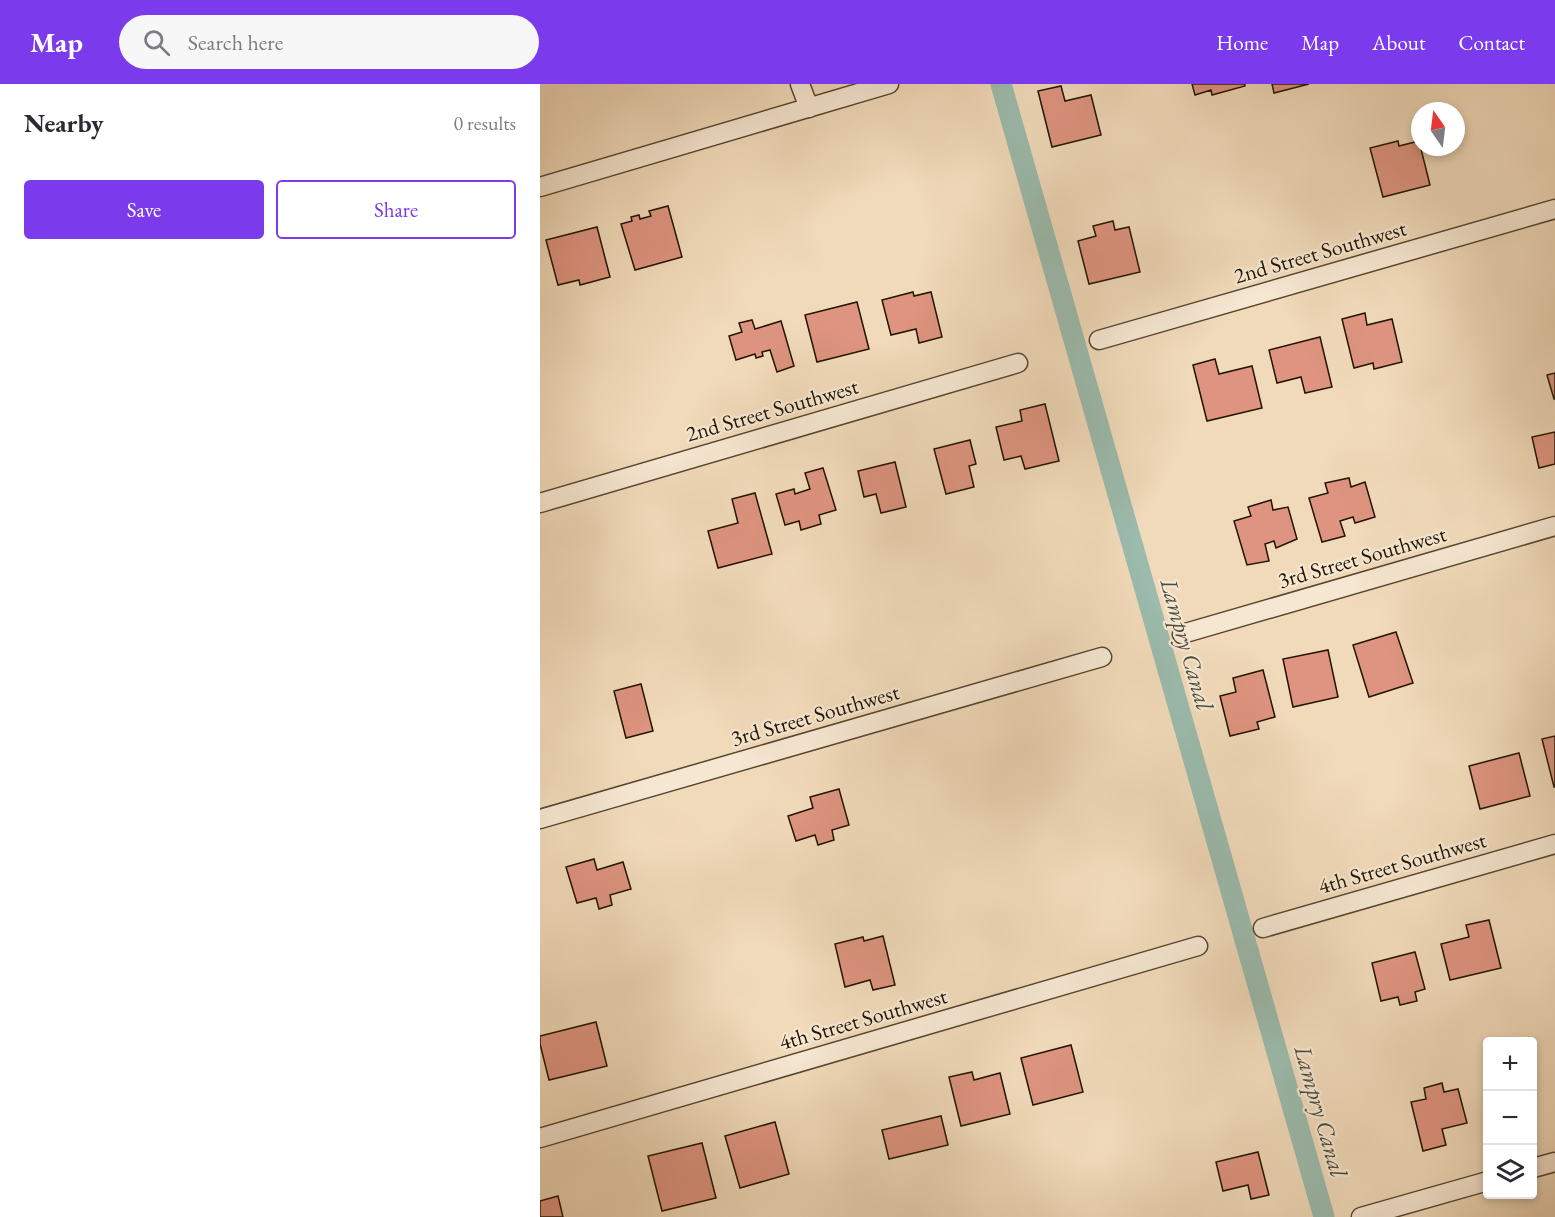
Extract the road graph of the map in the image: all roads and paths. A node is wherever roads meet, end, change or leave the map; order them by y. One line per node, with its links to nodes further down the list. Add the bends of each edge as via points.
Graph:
1 (800, 84): 3 (street)
2 (889, 84): 3 (street)
3 (808, 108): 4 (street)
4 (540, 187)
5 (1555, 209): 6 (street, 2nd Street Southwest)
6 (1099, 340)
7 (1018, 363): 8 (street, 2nd Street Southwest)
8 (540, 503)
9 (1555, 526): 10 (street, 3rd Street Southwest)
10 (1182, 634)
11 (1102, 657): 12 (street, 3rd Street Southwest)
12 (540, 819)
13 (1555, 844): 14 (street, 4th Street Southwest)
14 (1263, 928)
15 (1198, 946): 16 (street, 4th Street Southwest)
16 (540, 1138)
17 (1555, 1162): 18 (street)
18 (1537, 1167)
19 (1483, 1182): 20 (street)
20 (1361, 1217)

